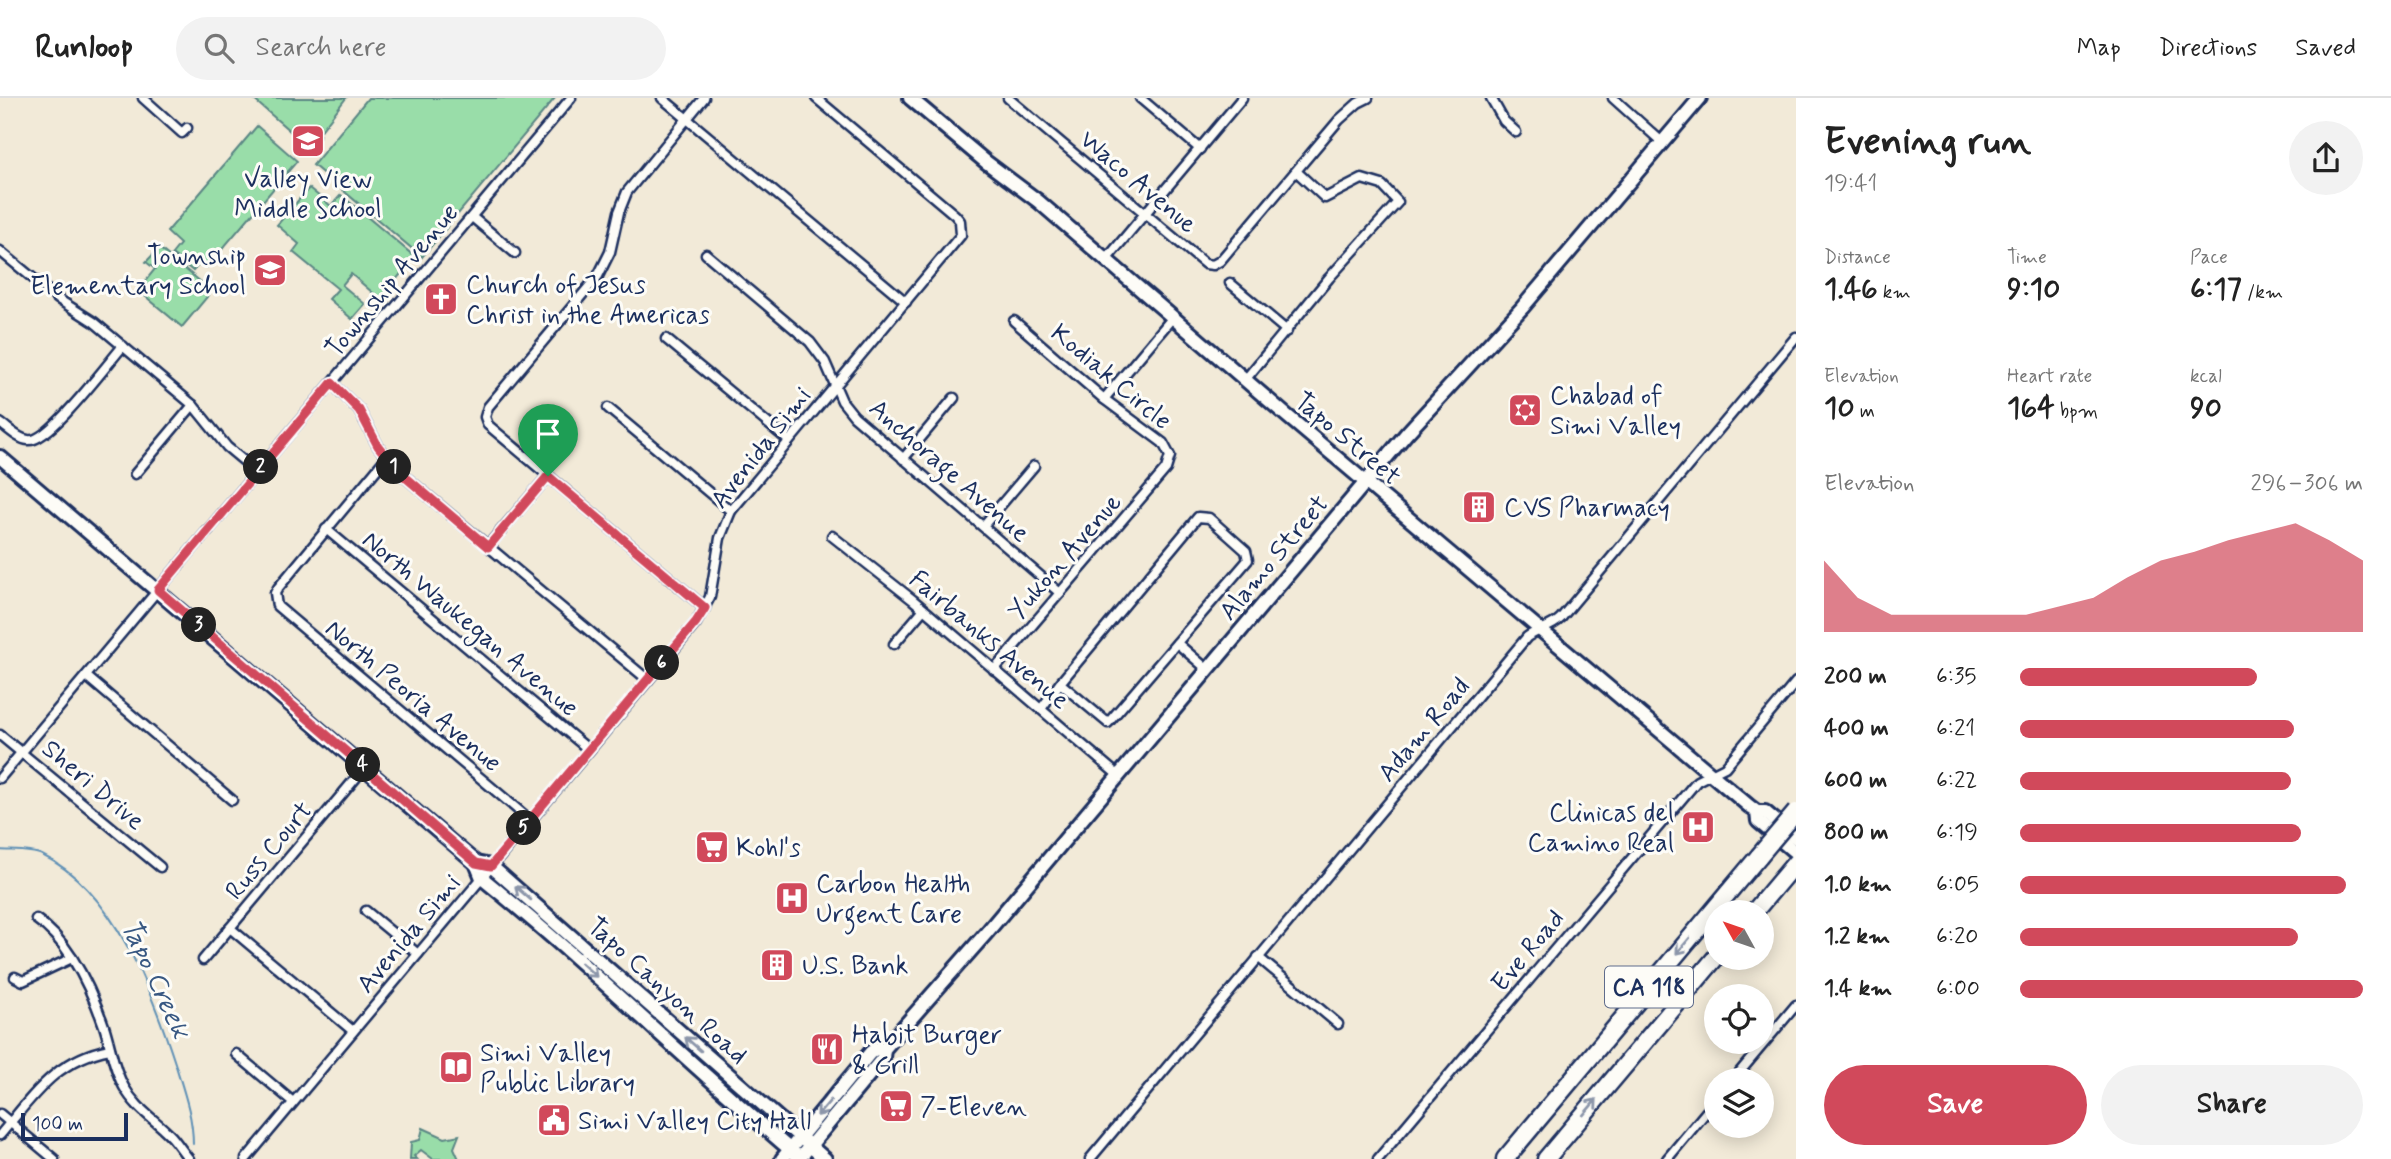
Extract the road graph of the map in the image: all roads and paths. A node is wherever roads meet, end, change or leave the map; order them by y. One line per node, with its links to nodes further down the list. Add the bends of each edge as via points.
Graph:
1 (143, 98): 15 (street, via 182,133)
2 (571, 98): 21 (street, Township Avenue)
3 (663, 98): 14 (street)
4 (704, 98): 14 (street)
5 (817, 98): 27 (street, Avenida Simi, via 955,215 962,228 957,241)
6 (910, 98): 25 (main road, Tapo Street)
7 (1008, 98): 20 (street, Waco Avenue)
8 (1140, 98): 18 (street)
9 (1242, 98): 18 (street)
10 (1368, 98): 19 (street, via 1346,113)
11 (1491, 98): 16 (street)
12 (1613, 98): 17 (street)
13 (1700, 98): 17 (main road, Alamo Street)
14 (687, 118): 27 (street); 50 (street, via 627,192 610,252 598,276 486,412 488,425)
15 (187, 128)
16 (1516, 132)
17 (1663, 143): 51 (main road, Alamo Street)
18 (1200, 149): 20 (street)
19 (1297, 172): 20 (street, Waco Avenue, via 1213,265 1205,264); 30 (street, via 1325,198 1362,179 1382,185 1398,202)
20 (1146, 214): 25 (street)
21 (471, 217): 23 (street); 35 (street, Township Avenue)
22 (0, 251): 33 (street)
23 (515, 253)
24 (706, 254): 36 (street, Anchorage Avenue, via 810,342)
25 (1106, 260): 28 (main road, Tapo Street)
26 (1230, 283): 30 (street)
27 (906, 302): 36 (street, Avenida Simi)
28 (1173, 317): 34 (main road, Tapo Street); 38 (street)
29 (1014, 321): 38 (street, Kodiak Circle)
30 (1287, 331): 34 (street)
31 (1796, 337): 61 (street, Adam Road, via 1561,618)
32 (666, 338): 42 (street)
33 (123, 346): 39 (street); 41 (street, via 46,434 24,439)
34 (1245, 380): 51 (main road, Tapo Street)
35 (332, 383): 44 (street, via 359,410); 48 (street, Township Avenue)
36 (835, 386): 42 (street, Avenida Simi); 45 (street, Anchorage Avenue, via 854,416)
37 (954, 398): 45 (street)
38 (1104, 399): 47 (street, Kodiak Circle, via 1163,443 1170,456)
39 (193, 405): 48 (street, via 228,447); 49 (street)
40 (608, 408): 52 (street)
41 (0, 423)
42 (789, 441): 52 (street, Avenida Simi)
43 (0, 457): 57 (main road, Tapo Canyon Road)
44 (386, 458): 54 (street); 56 (street)
45 (903, 459): 53 (street, Anchorage Avenue)
46 (1034, 466): 53 (street)
47 (1166, 469): 58 (street, Yukon Avenue)
48 (257, 472): 57 (street, Township Avenue)
49 (135, 474)
50 (548, 476): 56 (street); 59 (street)
51 (1365, 482): 61 (main road, Tapo Street); 65 (main road, Alamo Street)
52 (731, 511): 59 (street, Avenida Simi, via 719,538 714,584)
53 (983, 526): 58 (street, Anchorage Avenue)
54 (327, 529): 72 (street, North Waukegan Avenue); 81 (street, North Peoria Avenue, via 278,588 275,599 282,611)
55 (832, 536): 60 (street, Fairbanks Avenue)
56 (488, 547): 67 (street)
57 (158, 590): 66 (street, Township Avenue); 74 (main road, Tapo Canyon Road)
58 (1060, 593): 64 (street, Yukon Avenue)
59 (705, 608): 67 (street, Avenida Simi)
60 (923, 610): 63 (street); 64 (street, Fairbanks Avenue)
61 (1539, 629): 75 (main road, Tapo Street); 94 (street, Adam Road, via 1527,637)
62 (1177, 643): 65 (street); 69 (street, via 1108,723); 69 (street, via 1248,561 1246,551 1203,516)
63 (894, 644)
64 (994, 670): 70 (street, Fairbanks Avenue)
65 (1208, 670): 76 (main road, Alamo Street)
66 (86, 676): 73 (street, Township Avenue); 78 (street)
67 (648, 680): 72 (street, Avenida Simi)
68 (1796, 682): 75 (street, Eve Road, via 1725,767)
69 (1060, 683): 70 (street)
70 (1041, 709): 76 (street, Fairbanks Avenue)
71 (0, 735): 73 (street, Sheri Drive)
72 (589, 750): 81 (street, Avenida Simi)
73 (22, 752): 77 (street, Township Avenue); 87 (street, Sheri Drive)
74 (365, 767): 85 (main road, Tapo Canyon Road); 92 (street, Russ Court)
75 (1712, 774): 79 (main road, Tapo Street); 120 (street, Eve Road, via 1697,781)
76 (1118, 776): 103 (main road, Alamo Street)
77 (0, 778)
78 (232, 800)
79 (1757, 812): 82 (main road, Tapo Street, via 1765,813); 83 (main road, Tapo Street, via 1758,821)
80 (1796, 812): 109 (highway, CA 118, one-way to 109, bridge)
81 (530, 820): 86 (street, Avenida Simi)
82 (1796, 838)
83 (1796, 853)
84 (1796, 862): 89 (highway)
85 (476, 863): 86 (main road, Tapo Canyon Road); 88 (main road, Tapo Canyon Road)
86 (491, 866): 88 (street, Avenida Simi); 112 (main road, Tapo Canyon Road, one-way to 86)
87 (160, 867)
88 (482, 878): 93 (street, Avenida Simi); 114 (main road, Tapo Canyon Road, one-way to 114)
89 (1764, 900)
90 (366, 911): 93 (street)
91 (36, 919): 95 (street, via 57,935)
92 (230, 928): 96 (street, Russ Court); 101 (street)
93 (418, 954): 101 (street, Avenida Simi)
94 (1258, 957): 100 (street); 119 (street, Adam Road)
95 (72, 958): 98 (street, via 23,981); 102 (street)
96 (203, 960)
97 (1705, 970): 123 (highway, CA 118, one-way to 97)
98 (15, 977)
99 (1796, 1005): 105 (street)
100 (1338, 1024)
101 (353, 1031): 106 (street, Avenida Simi)
102 (110, 1049): 110 (street, via 84,1055 61,1068); 116 (street, via 131,1098)
103 (884, 1049): 112 (main road, Alamo Street, one-way to 112, via 870,1053); 113 (main road, Alamo Street, via 883,1058)
104 (236, 1054): 106 (street)
105 (1743, 1068)
106 (293, 1102): 117 (street, Avenida Simi)
107 (0, 1114): 110 (street)
108 (1704, 1115): 124 (street)
109 (1538, 1119): 121 (highway); 122 (highway, CA 118)
110 (11, 1122): 111 (street); 115 (street)
111 (0, 1135)
112 (799, 1137): 113 (main road, Tapo Canyon Road); 114 (main road, Alamo Street)
113 (810, 1146): 114 (main road, Alamo Street); 118 (main road, Tapo Canyon Road)
114 (794, 1157)
115 (54, 1159)
116 (188, 1159)
117 (246, 1159)
118 (825, 1159)
119 (1090, 1159)
120 (1378, 1159)
121 (1493, 1159)
122 (1505, 1159)
123 (1546, 1159)
124 (1667, 1159)

